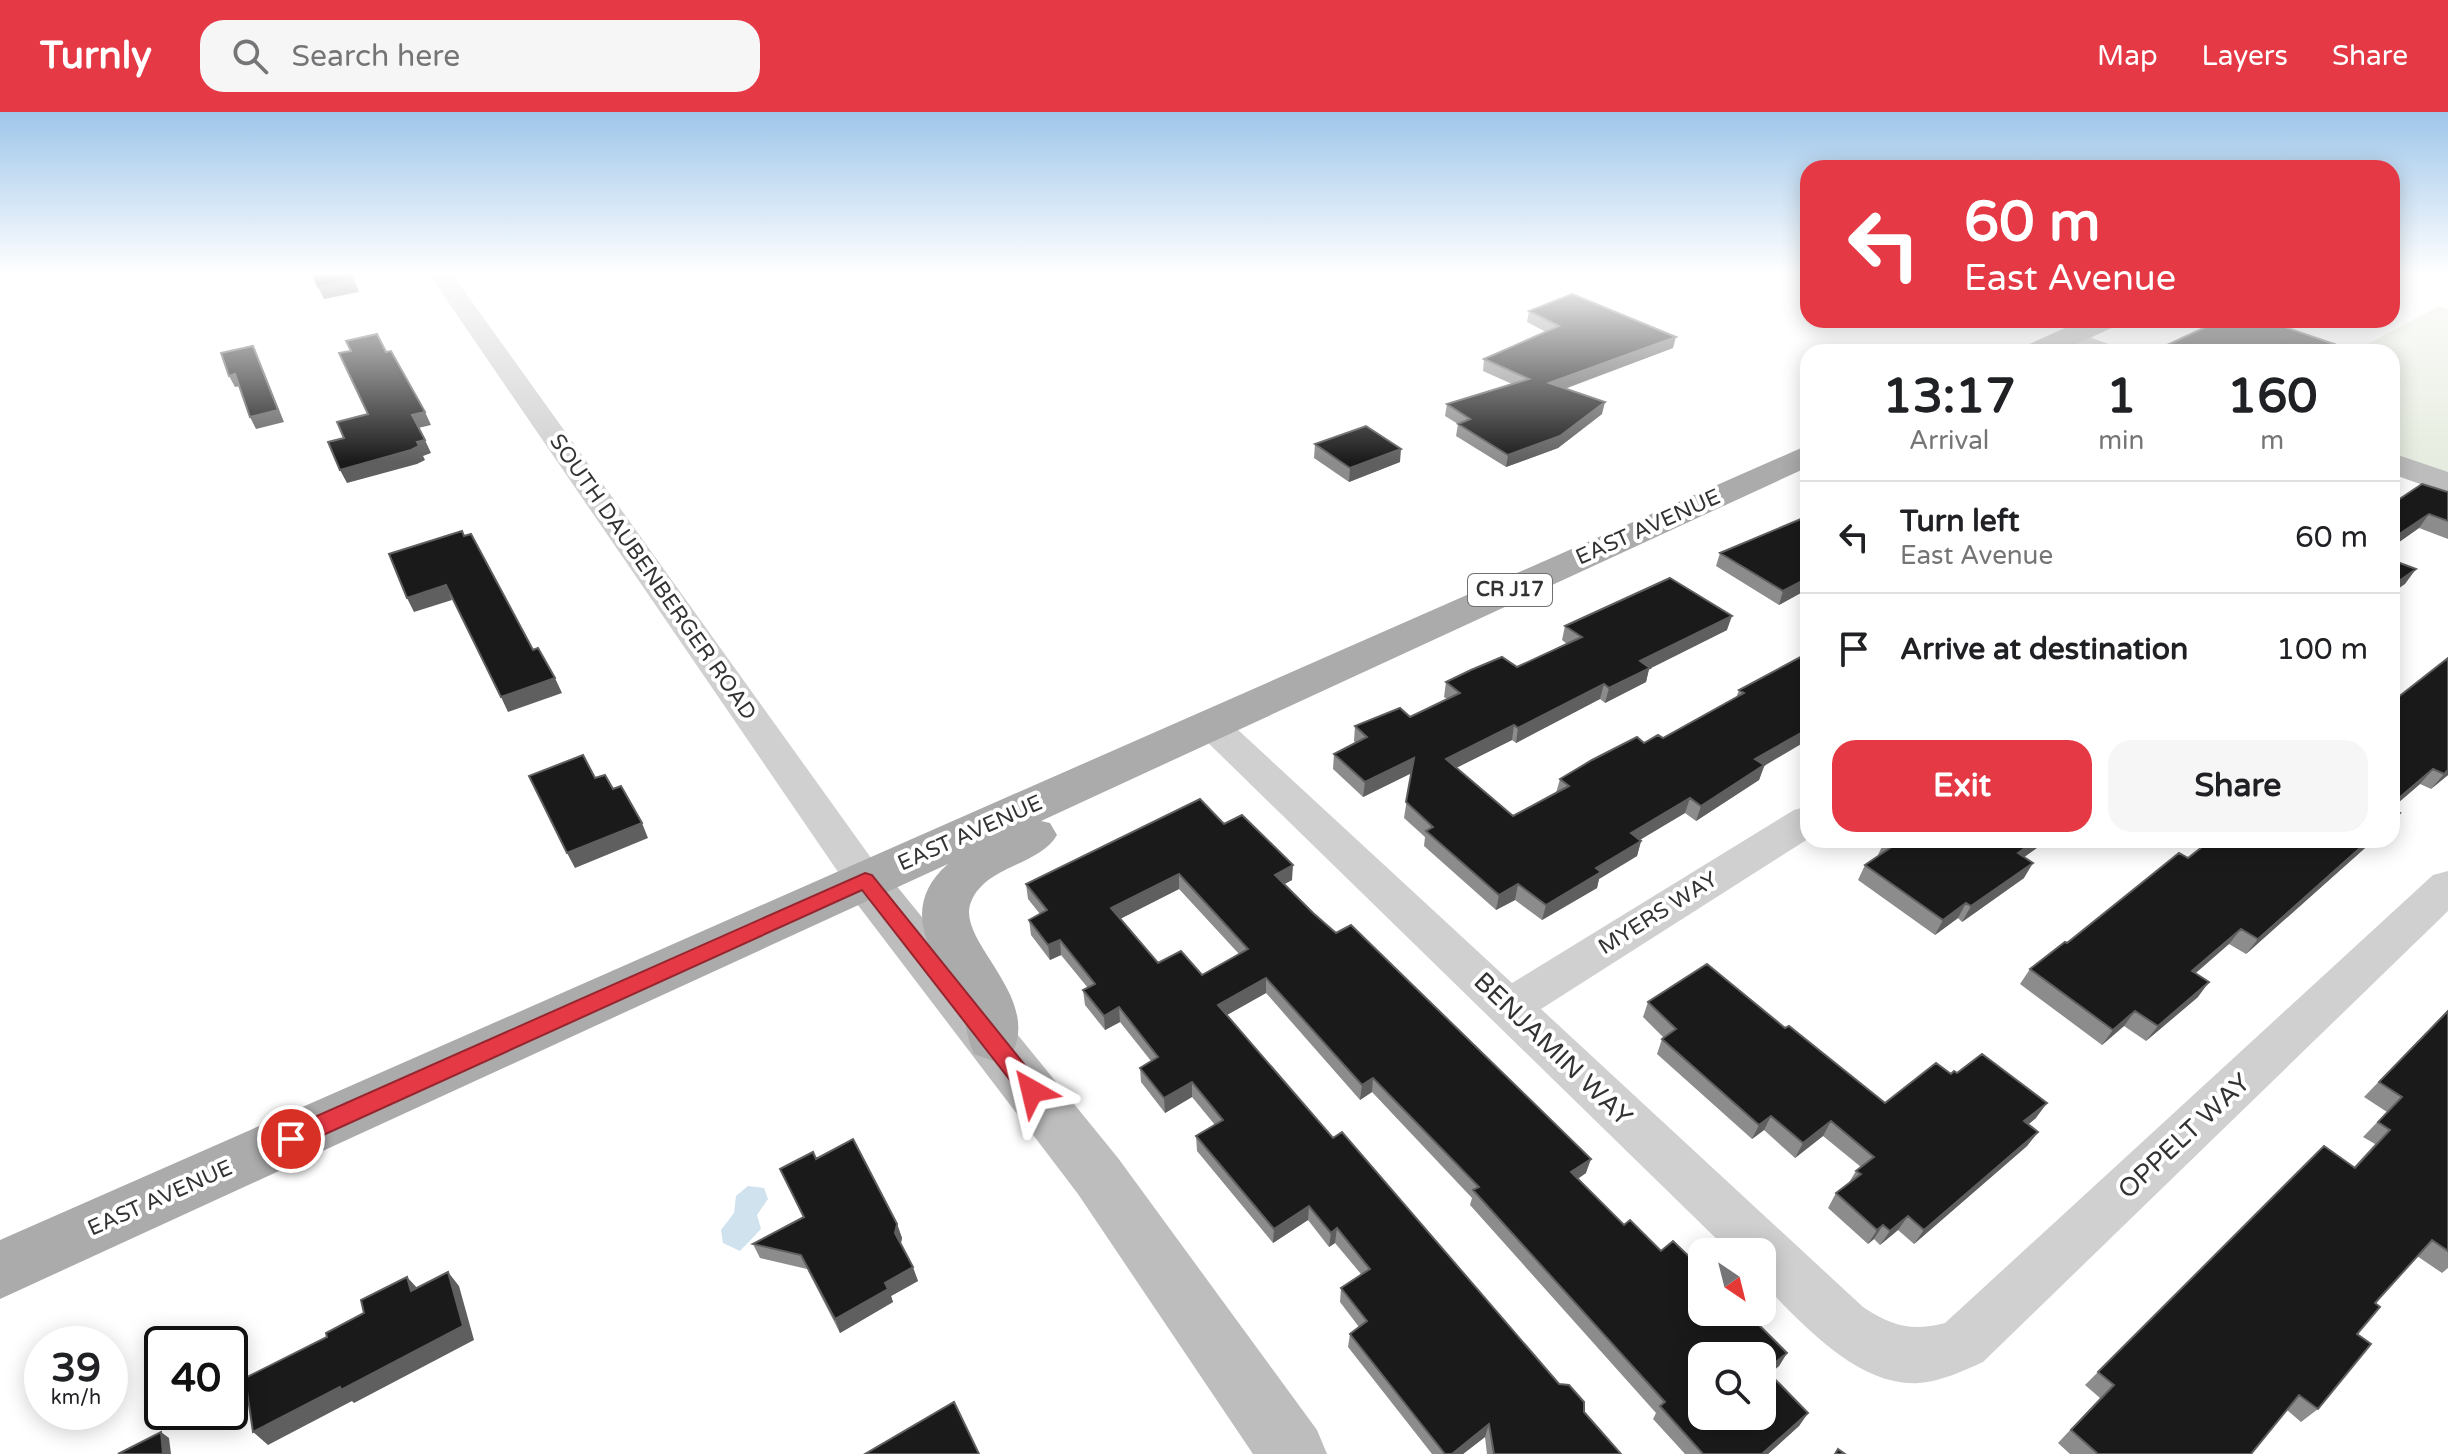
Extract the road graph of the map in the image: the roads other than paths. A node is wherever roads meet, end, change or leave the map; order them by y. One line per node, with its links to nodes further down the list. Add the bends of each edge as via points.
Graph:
1 (484, 337): 12 (street, SOUTH DAUBENBERGER ROAD)
2 (2070, 337): 3 (main road)
3 (2067, 338): 4 (main road); 5 (street)
4 (2053, 344)
5 (2083, 344)
6 (1800, 459): 9 (main road, EAST AVENUE / CR J17)
7 (2400, 466): 8 (street)
8 (2448, 484)
9 (1211, 725): 10 (main road, EAST AVENUE / CR J17); 14 (street, BENJAMIN WAY)
10 (1162, 747): 12 (main road, EAST AVENUE / CR J17); 15 (main road, via 1113,797 993,854 953,890 945,926 981,985)
11 (1800, 825): 14 (street, MYERS WAY)
12 (865, 880): 15 (street); 16 (main road, EAST AVENUE / CR J17)
13 (2448, 886): 17 (street, OPPELT WAY, via 1964,1343 1937,1356)
14 (1509, 1007): 17 (street, BENJAMIN WAY, via 1844,1326 1870,1345)
15 (993, 1039): 18 (street, via 1098,1176)
16 (0, 1270)
17 (1906, 1358)
18 (1293, 1454)

